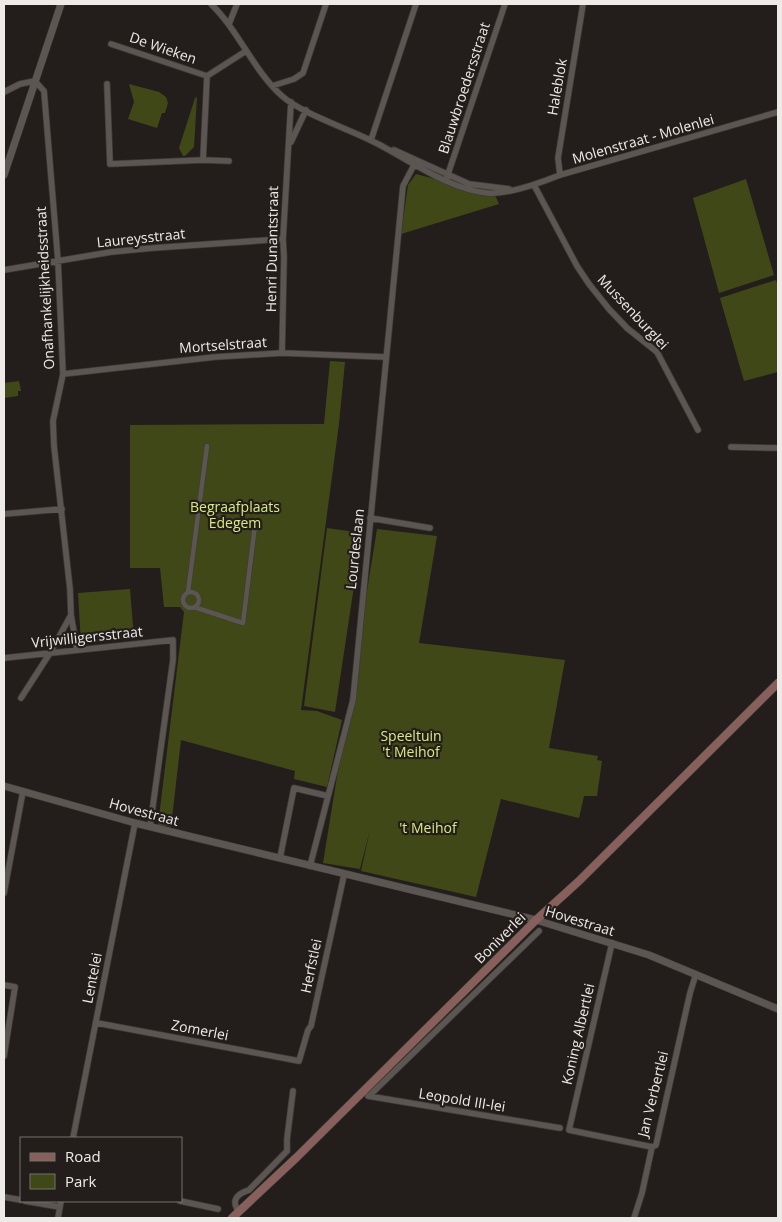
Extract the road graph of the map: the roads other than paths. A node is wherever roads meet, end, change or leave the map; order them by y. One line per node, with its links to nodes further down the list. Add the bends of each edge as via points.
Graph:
1 (60, 4): 12 (street)
2 (211, 4): 8 (street)
3 (237, 4): 8 (street)
4 (326, 4): 14 (street, via 303,73)
5 (416, 4): 19 (street)
6 (505, 4): 27 (street, Blauwbroedersstraat)
7 (584, 4): 26 (street, Haleblok, via 558,158)
8 (230, 24): 10 (street)
9 (110, 44): 11 (street, De Wieken)
10 (246, 51): 11 (street, De Wieken); 14 (street)
11 (206, 76): 22 (street, De Wieken)
12 (35, 81): 15 (street); 25 (street); 30 (street, Onafhankelijkheidsstraat, via 44,91)
13 (107, 84): 22 (street, via 110,164)
14 (272, 86): 16 (street)
15 (4, 92)
16 (291, 102): 17 (street); 20 (street, Henri Dunantstraat)
17 (306, 110): 19 (street); 20 (street, Henri Dunantstraat)
18 (778, 112): 26 (street, Molenstraat - Molenlei)
19 (371, 140): 21 (street)
20 (289, 146): 29 (street, Henri Dunantstraat)
21 (386, 148): 24 (street); 27 (street, via 404,153)
22 (203, 160): 23 (street)
23 (229, 161)
24 (414, 165): 27 (street); 33 (street, Lourdeslaan, via 403,186)
25 (4, 175)
26 (560, 176): 28 (street, Molenstraat - Molenlei)
27 (447, 177): 28 (street, Molenstraat - Molenlei, via 469,184 514,189)
28 (534, 185): 35 (street, Mussenburglei, via 589,284 627,328 657,352)
29 (283, 239): 30 (street, Laureysstraat, via 153,248); 32 (street, Henri Dunantstraat)
30 (58, 261): 31 (street, Laureysstraat); 34 (street, Onafhankelijkheidsstraat)
31 (4, 270)
32 (282, 353): 33 (street, Mortselstraat); 34 (street, Mortselstraat)
33 (386, 357): 41 (street, Lourdeslaan)
34 (63, 374): 39 (street, Onafhankelijkheidsstraat, via 53,421)
35 (698, 430)
36 (207, 446): 44 (street)
37 (731, 447): 38 (street)
38 (778, 448)
39 (62, 509): 40 (street); 46 (street, Onafhankelijkheidsstraat)
40 (4, 514)
41 (370, 518): 43 (street); 54 (street, Lourdeslaan, via 353,700)
42 (255, 525): 45 (street, via 243,624)
43 (430, 528)
44 (188, 592): 45 (street, via 196,593 199,598); 45 (street, via 183,602 186,607)
45 (194, 607)
46 (71, 615): 47 (street, Onafhankelijkheidsstraat); 48 (street)
47 (77, 650): 48 (street, Vrijwilligersstraat); 56 (street, Vrijwilligersstraat, via 173,640)
48 (50, 653): 49 (street, Vrijwilligersstraat); 51 (street)
49 (4, 658)
50 (778, 683): 61 (main road, Boniverlei)
51 (21, 698)
52 (4, 786): 53 (street, Hovestraat)
53 (23, 791): 55 (street, Hovestraat); 60 (street)
54 (328, 796): 57 (street, via 294,788); 58 (street, Lourdeslaan)
55 (135, 823): 56 (street, Hovestraat); 67 (street, Lentelei)
56 (150, 827): 57 (street, Hovestraat)
57 (280, 858): 58 (street, Hovestraat)
58 (310, 866): 59 (street, Hovestraat)
59 (344, 874): 61 (street, Hovestraat); 69 (street, Herfstlei, via 311,1026)
60 (4, 893)
61 (536, 920): 63 (street, Hovestraat); 71 (main road, Boniverlei)
62 (539, 931): 71 (street, Boniverlei)
63 (612, 943): 64 (street, Hovestraat); 74 (street, Koning Albertlei, via 568,1130)
64 (696, 974): 66 (street, Hovestraat); 74 (street, Jan Verbertlei, via 656,1145)
65 (4, 985): 68 (street, via 15,987)
66 (778, 1009)
67 (96, 1023): 69 (street, Zomerlei); 73 (street, Lentelei)
68 (4, 1056)
69 (299, 1062)
70 (293, 1091): 75 (street)
71 (365, 1094): 72 (street, Leopold III-lei); 76 (main road, Boniverlei)
72 (560, 1128)
73 (73, 1137)
74 (652, 1147): 86 (street, Jan Verbertlei)
75 (287, 1151): 76 (street); 83 (street, via 249,1190 237,1197 234,1201)
76 (297, 1157): 83 (main road, Boniverlei)
77 (4, 1197): 78 (street)
78 (20, 1200)
79 (182, 1201): 82 (street)
80 (49, 1203): 81 (street)
81 (60, 1204): 84 (street)
82 (218, 1209)
83 (240, 1212): 85 (main road, Boniverlei)
84 (58, 1218)
85 (232, 1218)
86 (634, 1218)

